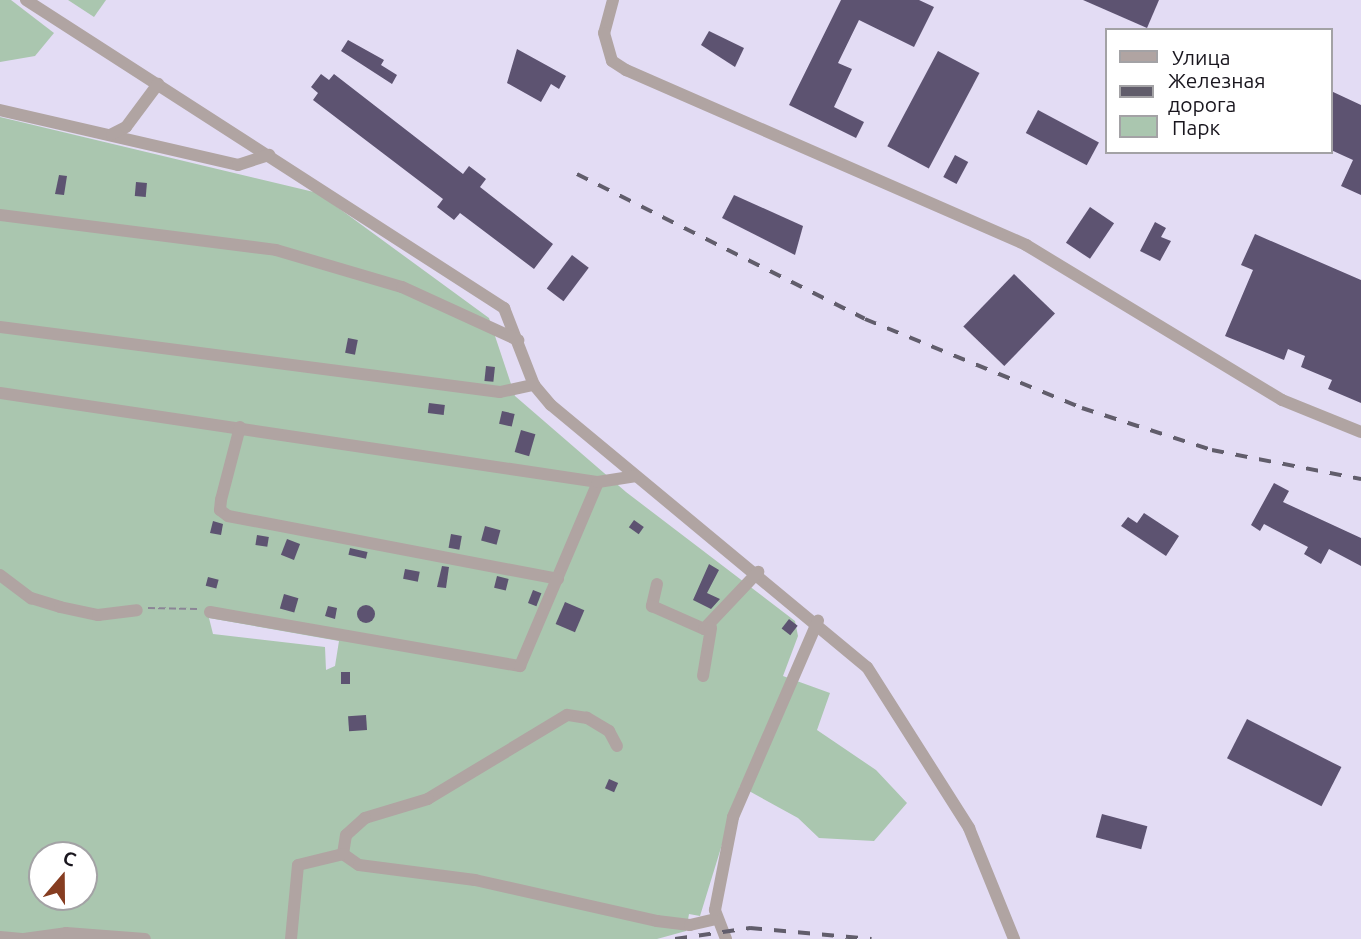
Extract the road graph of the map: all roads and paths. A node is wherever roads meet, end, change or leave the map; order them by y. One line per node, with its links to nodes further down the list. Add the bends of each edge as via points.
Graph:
1 (26, 0): 3 (street)
2 (613, 0): 13 (street, via 604,33 612,61 626,70 1026,245 1282,400)
3 (158, 84): 5 (street, via 126,127); 6 (street)
4 (0, 110): 5 (street)
5 (112, 134): 6 (street, via 238,165)
6 (269, 155): 9 (street, via 485,292 504,308)
7 (0, 215): 9 (street, via 276,250 402,288)
8 (0, 327): 10 (street, via 500,392)
9 (518, 340): 10 (street)
10 (534, 385): 14 (street)
11 (0, 393): 12 (street)
12 (240, 427): 15 (street); 18 (street, via 219,510 228,516)
13 (1361, 432)
14 (635, 476): 15 (street); 16 (street)
15 (598, 482): 18 (street)
16 (758, 572): 22 (street); 23 (street)
17 (0, 575): 20 (street, via 31,598 60,607 98,615)
18 (558, 579): 21 (street, via 526,655 512,668)
19 (657, 584): 23 (street, via 652,606)
20 (136, 610): 21 (path, via 175,604)
21 (210, 612)
22 (818, 621): 27 (street, via 733,817); 33 (street, via 867,667 937,767 974,839)
23 (711, 628): 24 (street)
24 (703, 676)
25 (617, 746): 26 (street, via 609,731 567,715 428,799 365,818 346,835)
26 (343, 854): 27 (street, via 359,865 475,880 665,922); 31 (street, via 298,865)
27 (715, 919): 32 (street)
28 (0, 937): 29 (street)
29 (23, 939): 30 (street, via 66,933)
30 (145, 939)
31 (291, 939)
32 (726, 939)
33 (1014, 939)

